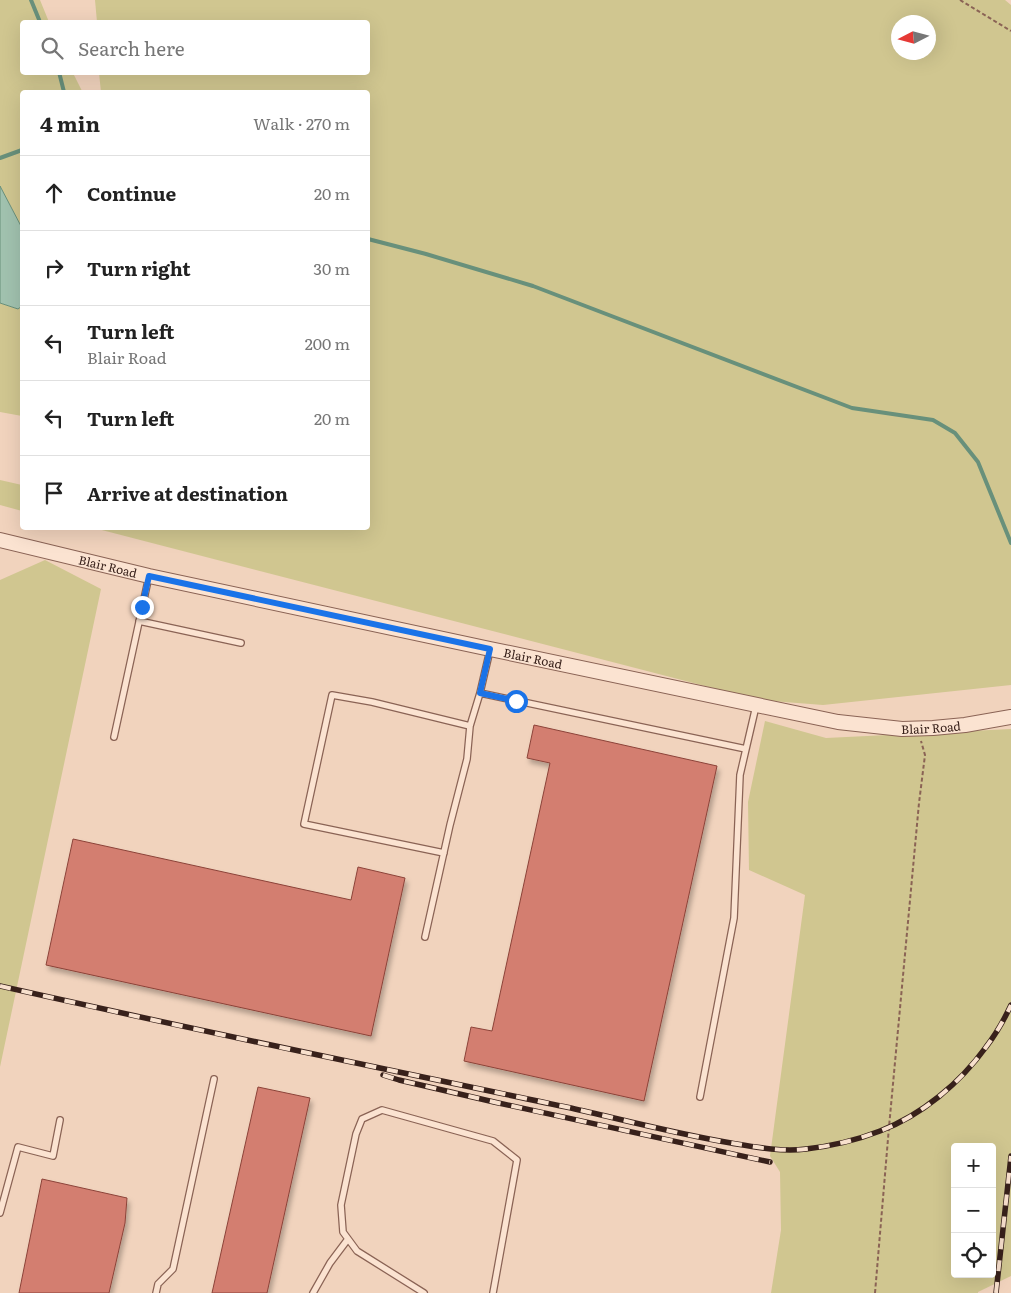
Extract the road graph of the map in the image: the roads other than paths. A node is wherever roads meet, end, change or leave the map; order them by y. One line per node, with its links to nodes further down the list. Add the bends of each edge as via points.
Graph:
1 (0, 540): 2 (street, Blair Road)
2 (149, 576): 3 (lane); 5 (street, Blair Road)
3 (139, 622): 4 (lane); 10 (lane)
4 (241, 644)
5 (490, 649): 6 (lane); 7 (street, Blair Road)
6 (480, 693): 9 (lane); 11 (lane)
7 (756, 706): 8 (street, Blair Road, via 838,722 902,729 965,725); 11 (lane)
8 (1011, 717)
9 (470, 726): 12 (lane, via 467,759); 12 (lane, via 332,695 304,824)
10 (114, 737)
11 (746, 750): 15 (lane, via 740,775 734,918)
12 (444, 853): 13 (lane)
13 (425, 937)
14 (214, 1079): 19 (lane, via 173,1269 158,1284)
15 (700, 1097)
16 (60, 1120): 17 (lane, via 53,1156 18,1147)
17 (0, 1213)
18 (348, 1239): 20 (lane); 21 (lane, via 357,1251); 22 (lane, via 343,1232 341,1205 362,1119 382,1110 493,1141 517,1160)
19 (156, 1293)
20 (313, 1293)
21 (424, 1293)
22 (493, 1293)

